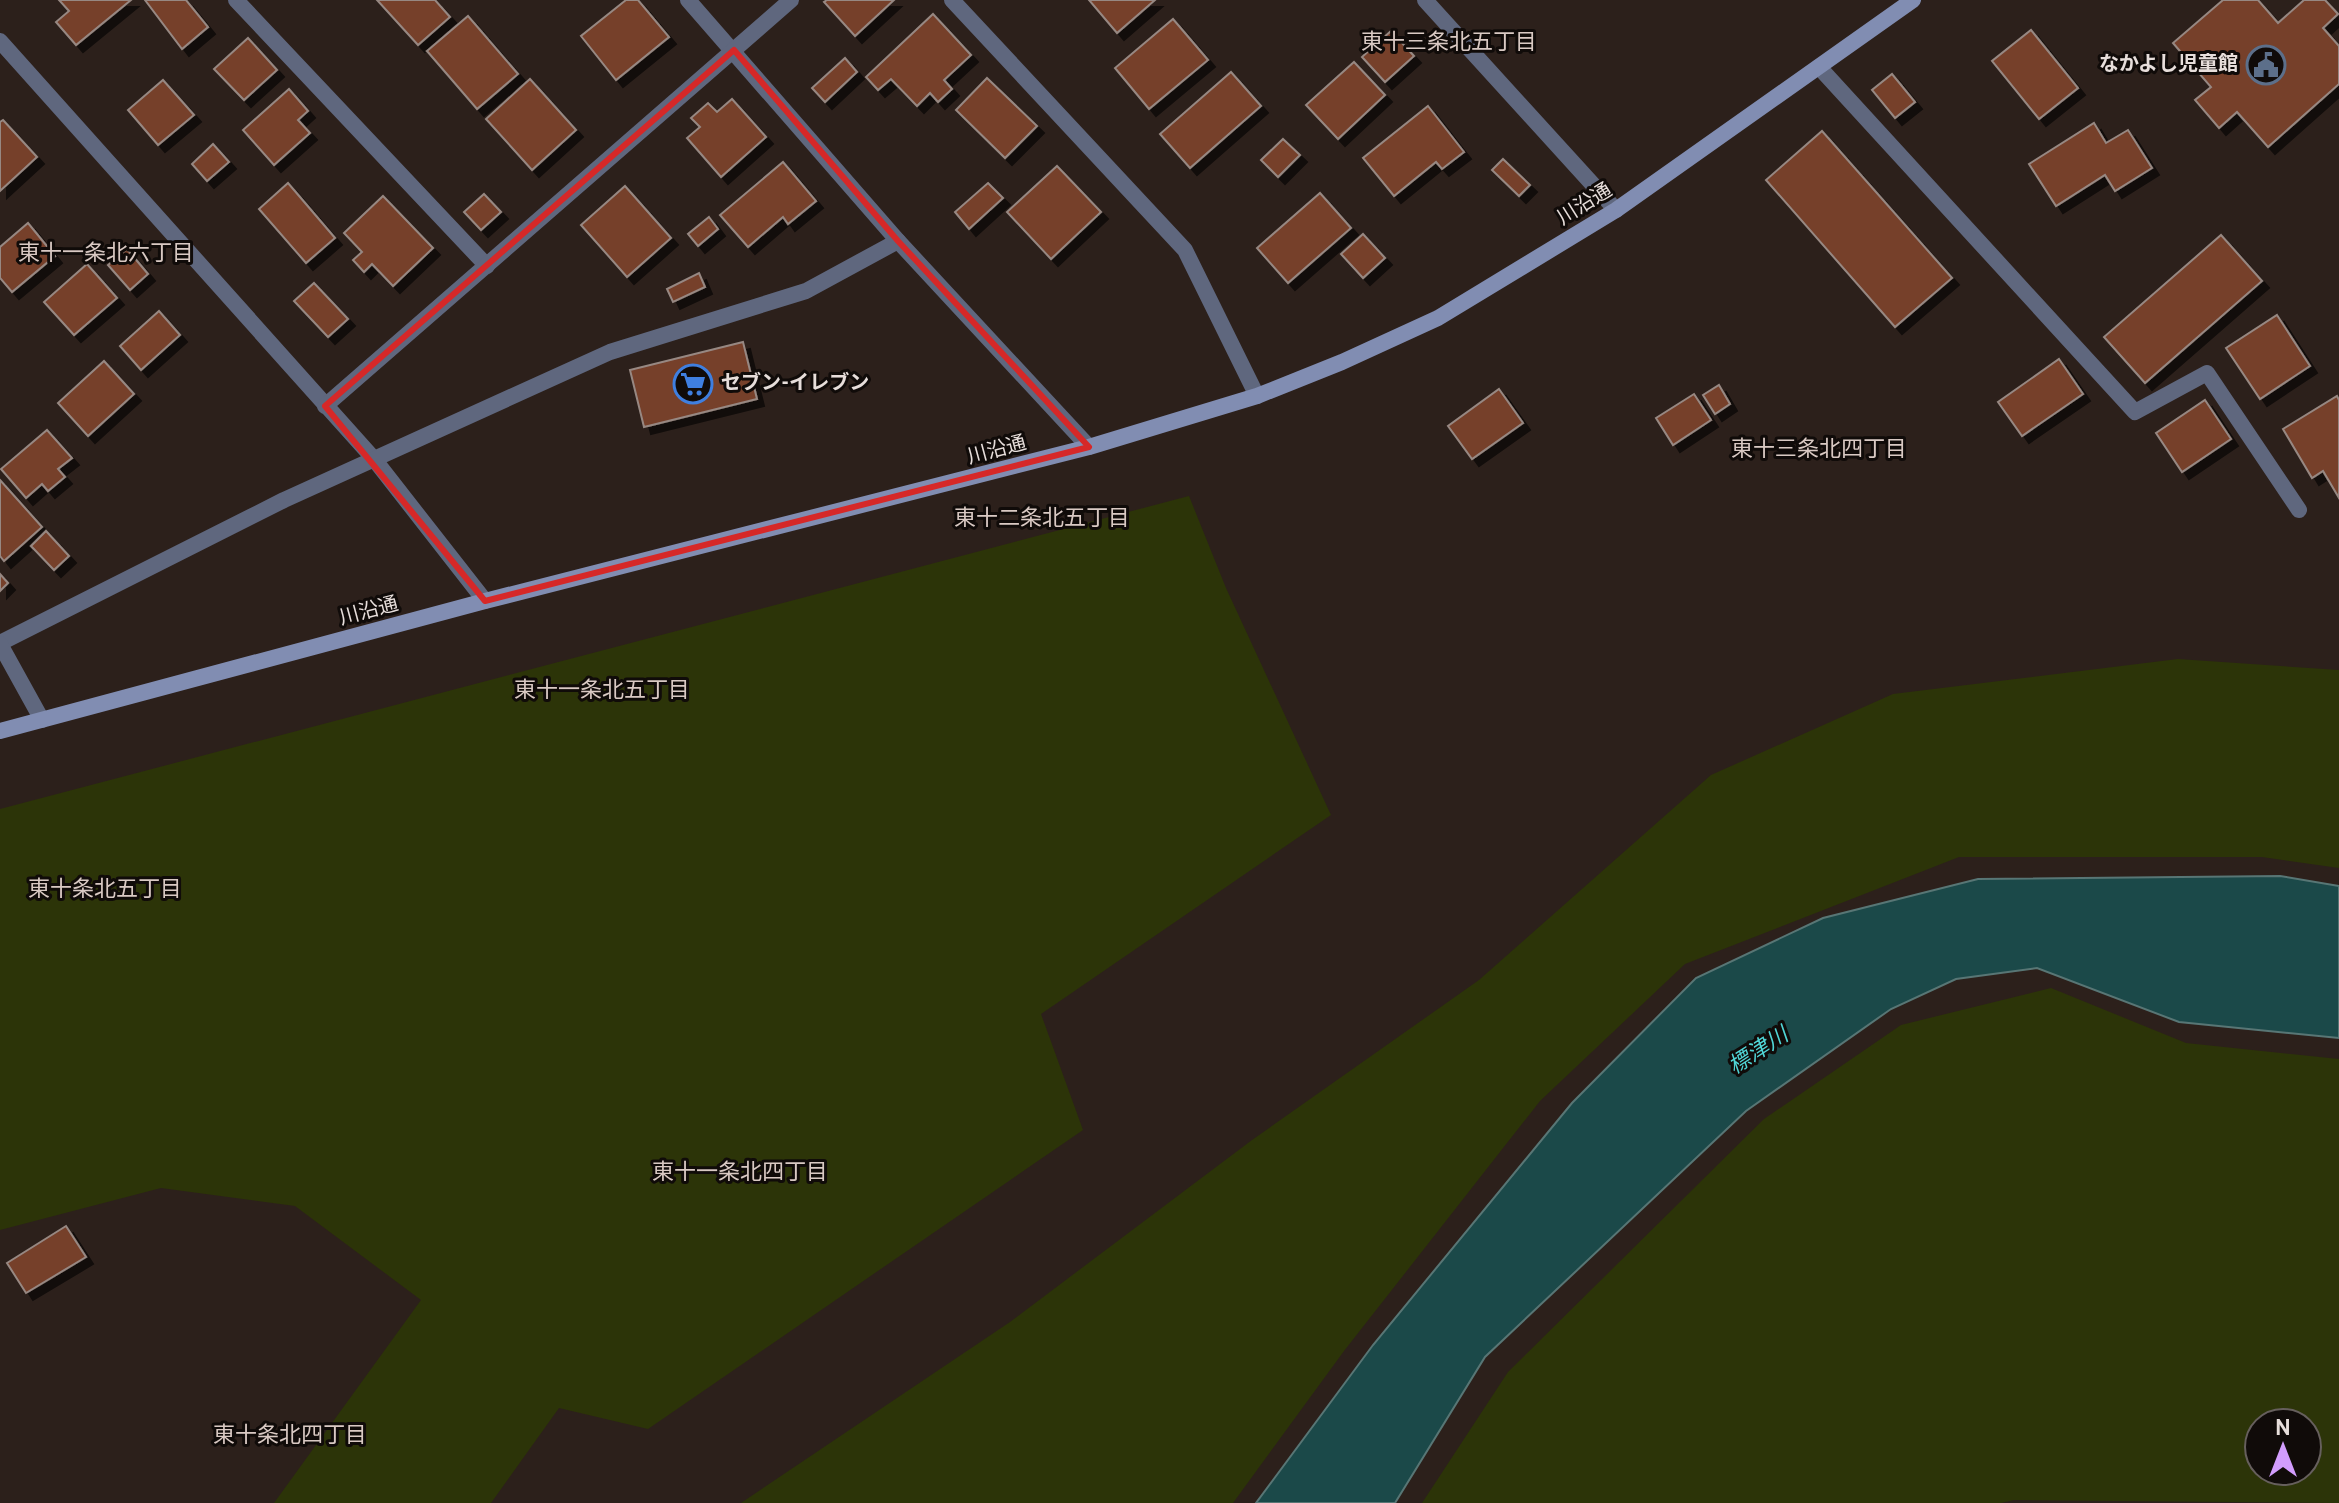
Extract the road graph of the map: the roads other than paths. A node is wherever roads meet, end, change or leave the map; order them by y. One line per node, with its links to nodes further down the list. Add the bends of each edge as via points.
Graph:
1 (236, 0): 12 (street)
2 (688, 0): 8 (street)
3 (791, 0): 8 (street)
4 (952, 0): 13 (street, via 1185,250)
5 (1425, 0): 10 (street)
6 (1913, 0): 9 (street, 川沿通)
7 (0, 41): 14 (street)
8 (734, 50): 11 (street); 12 (street)
9 (1819, 67): 10 (street, 川沿通); 17 (street, via 2135,412 2207,373)
10 (1616, 210): 13 (street, 川沿通, via 1438,318)
11 (898, 241): 15 (street); 16 (street, via 806,291 610,352)
12 (487, 266): 14 (street)
13 (1257, 396): 15 (street, 川沿通)
14 (325, 406): 16 (street)
15 (1089, 447): 18 (street, 川沿通)
16 (374, 459): 18 (street); 19 (street)
17 (2299, 510)
18 (485, 601): 20 (street, 川沿通)
19 (0, 644): 20 (street)
20 (42, 720): 21 (street, 川沿通)
21 (0, 731)

